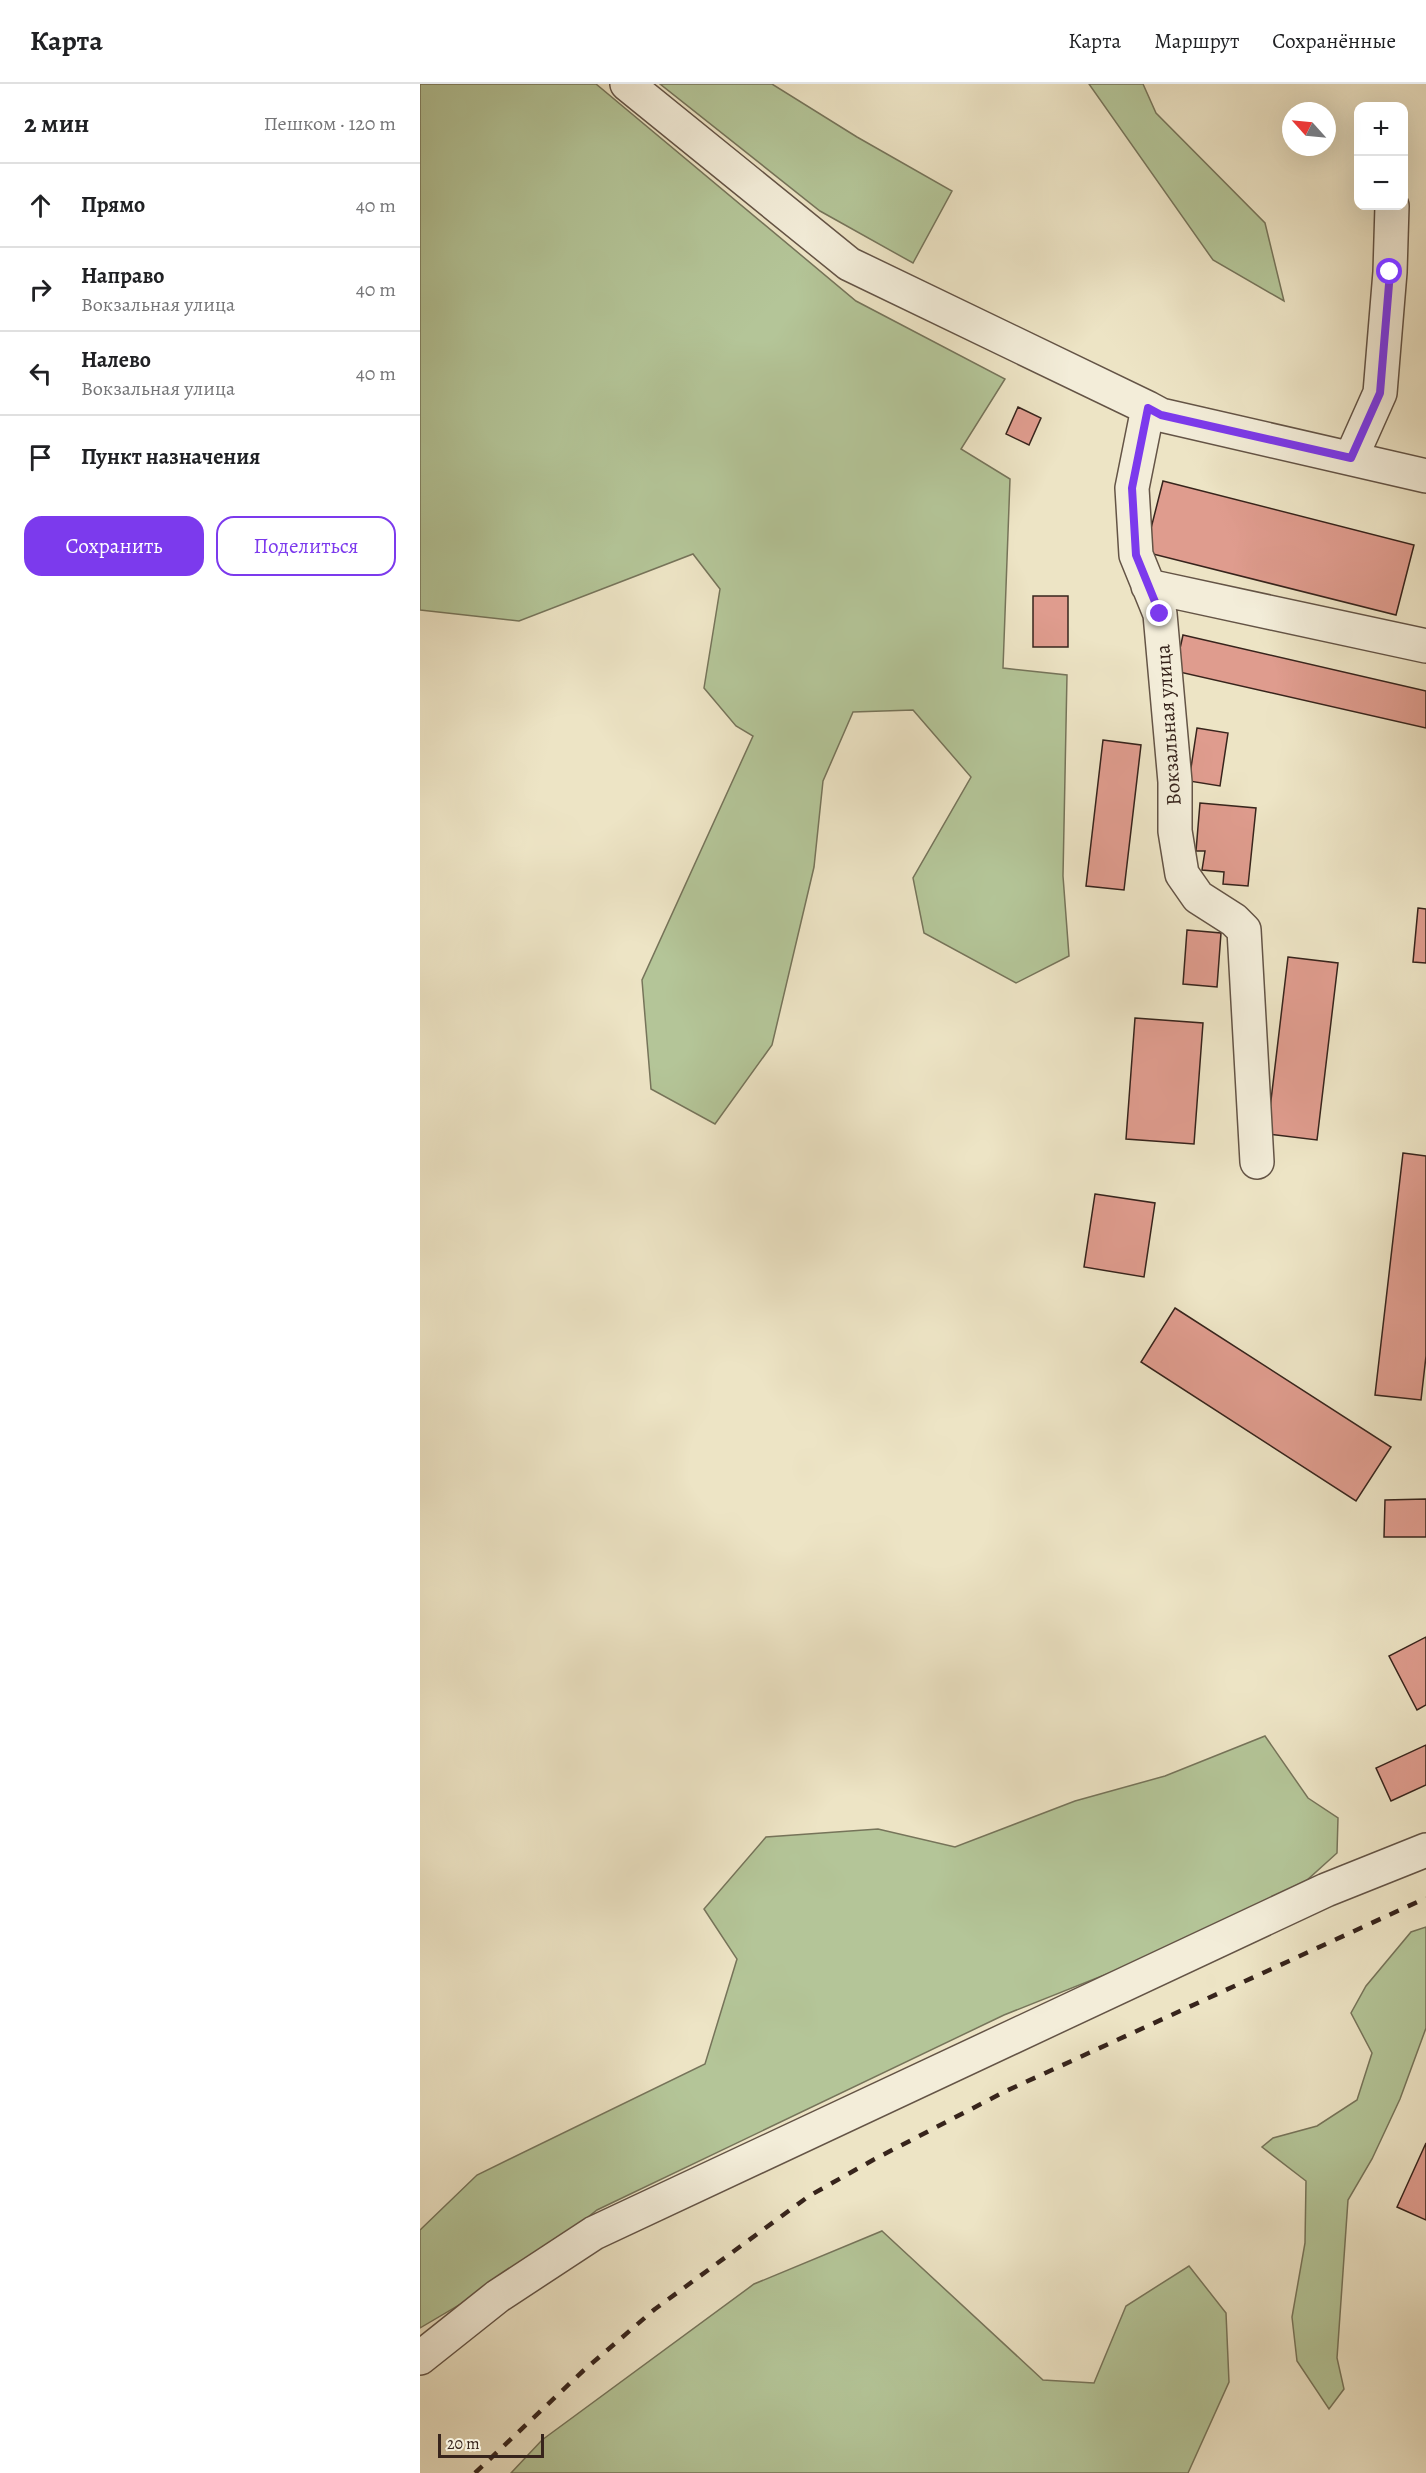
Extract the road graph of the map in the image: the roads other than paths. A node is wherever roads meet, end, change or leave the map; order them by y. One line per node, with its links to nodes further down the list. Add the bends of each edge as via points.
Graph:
1 (627, 84): 3 (street, via 849,264)
2 (1392, 210): 4 (street, via 1380,393)
3 (1148, 408): 4 (street, via 1161,415); 6 (street, Вокзальная улица, via 1132,488 1136,555)
4 (1351, 458): 5 (street)
5 (1426, 476)
6 (1148, 586): 7 (street); 8 (street, Вокзальная улица, via 1160,614 1175,782 1175,831 1182,874 1198,897 1244,930)
7 (1426, 646)
8 (1257, 1162)
9 (1426, 1850): 10 (street, via 1326,1890 594,2232 498,2296)
10 (420, 2358)

